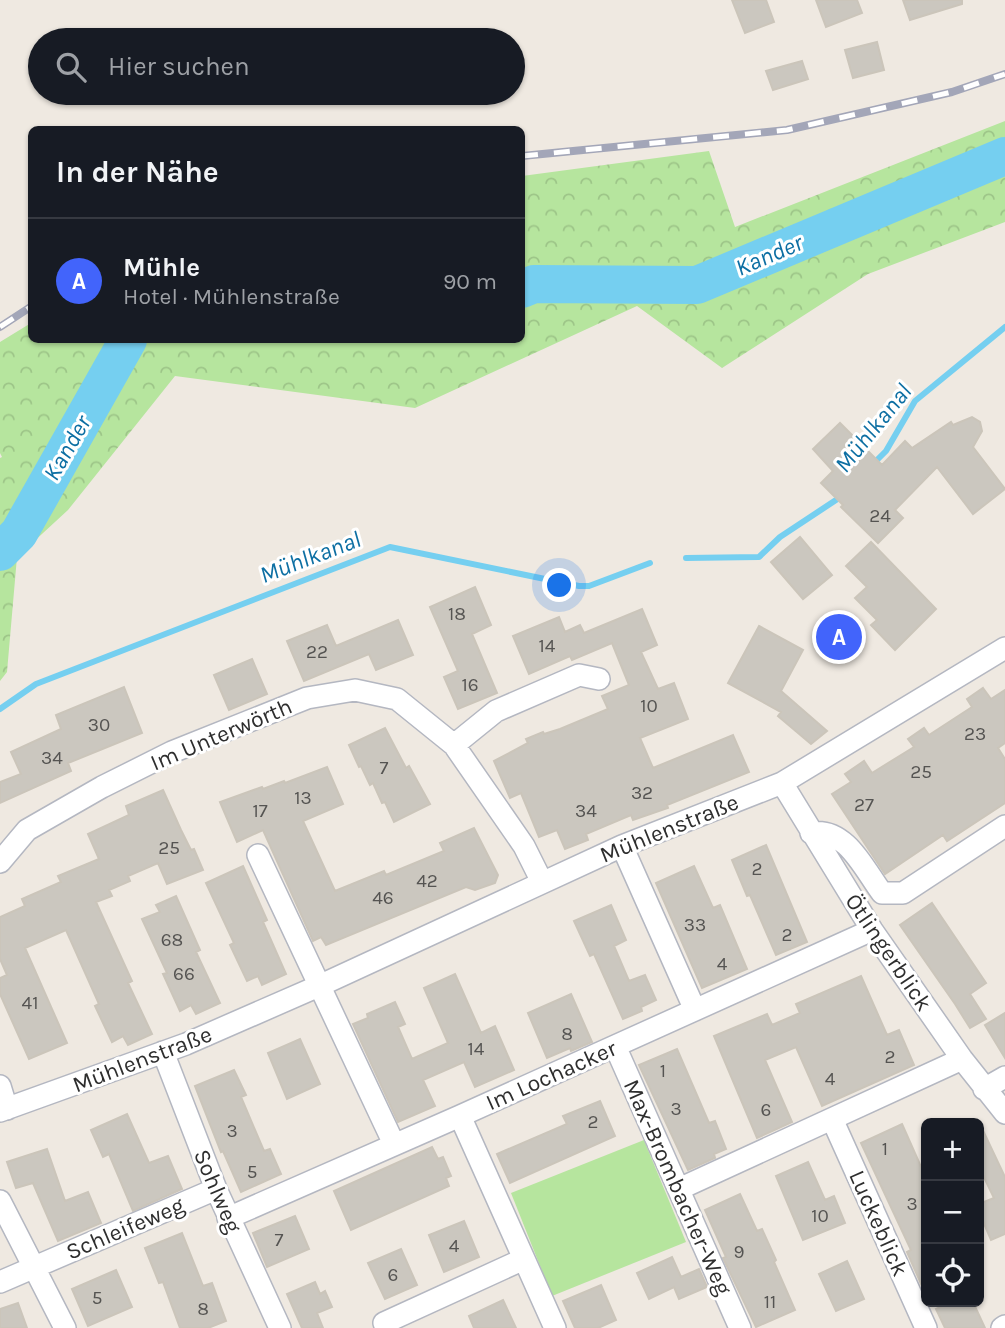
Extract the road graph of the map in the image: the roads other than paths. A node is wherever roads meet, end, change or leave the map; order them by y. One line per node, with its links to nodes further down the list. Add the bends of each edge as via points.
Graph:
1 (1005, 648): 4 (street, Mühlenstraße)
2 (599, 679): 3 (street, via 579,675 496,711)
3 (454, 745): 9 (street, Im Unterwörth, via 397,699 355,690 307,698 172,752 102,787 27,830); 10 (street, Im Unterwörth, via 524,846)
4 (782, 783): 6 (street, Ötlingerblick); 7 (street, Mühlenstraße)
5 (1005, 826): 6 (street, via 902,893 882,893 843,840 823,831)
6 (811, 834): 11 (street, Ötlingerblick)
7 (622, 846): 10 (street, Mühlenstraße); 13 (street)
8 (258, 855): 12 (street)
9 (0, 862)
10 (542, 882): 12 (street, Mühlenstraße)
11 (872, 930): 13 (street, Im Lochacker); 16 (street, Ötlingerblick)
12 (321, 985): 15 (street, Mühlenstraße); 24 (street)
13 (695, 1010): 14 (street, Im Lochacker)
14 (615, 1046): 22 (street, Im Lochacker); 26 (street, Max-Brombacher-Weg)
15 (163, 1052): 20 (street, Mühlenstraße); 25 (street, Sohlweg)
16 (962, 1059): 19 (street, Ötlingerblick); 23 (street)
17 (1005, 1077): 19 (street)
18 (0, 1086): 20 (street)
19 (984, 1089): 21 (street, Ötlingerblick)
20 (4, 1110)
21 (1005, 1113)
22 (460, 1116): 24 (street, Im Lochacker); 29 (street)
23 (832, 1119): 26 (street); 37 (street, Luckeblick)
24 (394, 1144): 28 (street, Im Lochacker)
25 (216, 1189): 28 (street, Sohlweg); 30 (street, Schleifeweg)
26 (679, 1189): 36 (street, Max-Brombacher-Weg)
27 (0, 1201): 30 (street)
28 (228, 1218): 34 (street, Sohlweg)
29 (524, 1259): 32 (street); 35 (street)
30 (34, 1268): 31 (street, Schleifeweg); 33 (street)
31 (0, 1282)
32 (384, 1323)
33 (65, 1328)
34 (279, 1328)
35 (555, 1328)
36 (740, 1328)
37 (926, 1328)

